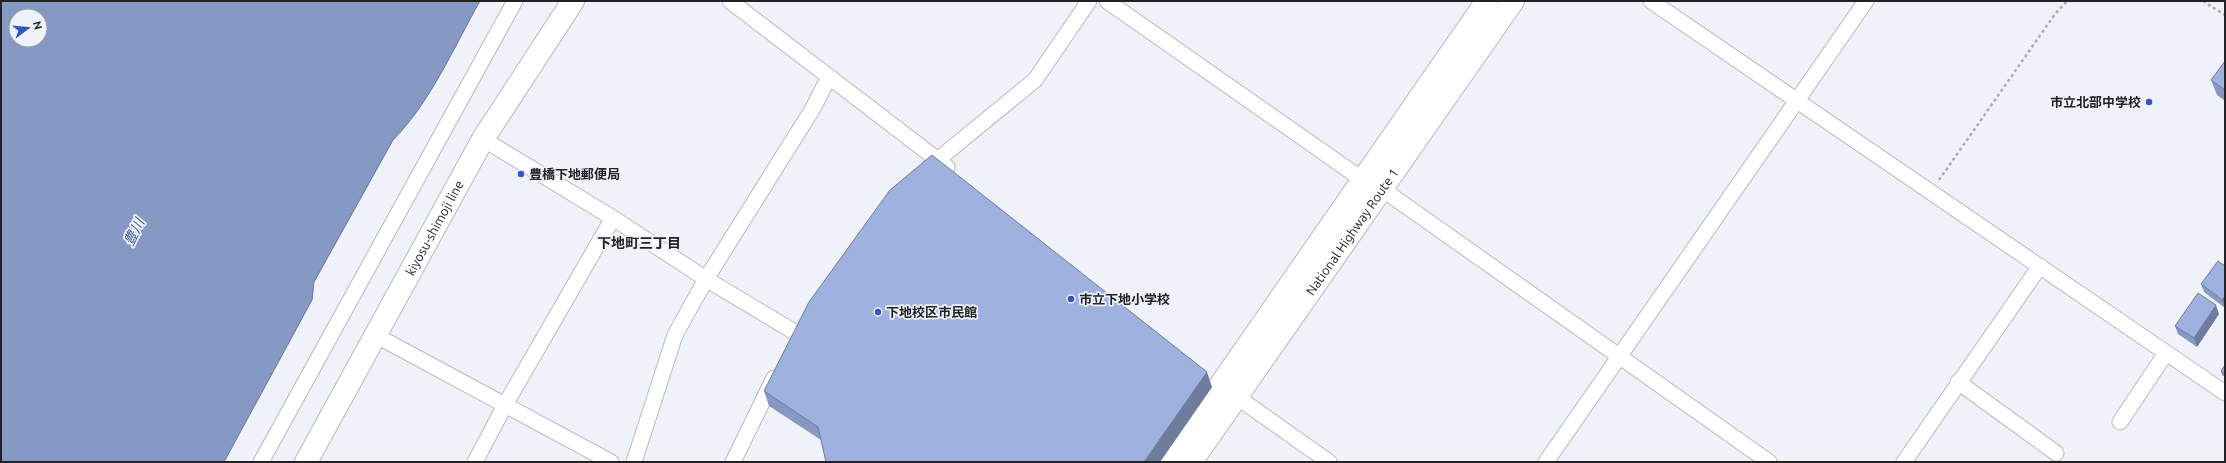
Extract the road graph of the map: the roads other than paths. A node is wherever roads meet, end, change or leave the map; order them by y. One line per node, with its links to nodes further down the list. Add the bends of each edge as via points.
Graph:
1 (515, 1): 33 (street)
2 (573, 1): 12 (main road, kiyosu-shimoji line)
3 (730, 1): 10 (street)
4 (1089, 1): 13 (street, via 1035,80)
5 (1107, 1): 16 (street)
6 (1487, 1): 16 (main road, National Highway Route 1)
7 (1513, 1): 16 (main road, National Highway Route 1)
8 (1651, 1): 11 (street)
9 (1866, 1): 11 (street)
10 (829, 77): 13 (street); 19 (street, via 812,110)
11 (1797, 101): 18 (street); 25 (street)
12 (483, 139): 17 (street); 22 (main road, kiyosu-shimoji line)
13 (937, 160): 14 (street); 15 (street)
14 (920, 175)
15 (956, 175)
16 (1372, 184): 25 (street); 28 (main road, National Highway Route 1)
17 (613, 218): 19 (street); 30 (street)
18 (2040, 266): 24 (street); 27 (street)
19 (706, 279): 21 (street); 37 (street, via 675,335)
20 (804, 320): 21 (street)
21 (796, 333): 23 (street)
22 (375, 335): 30 (street); 34 (main road, kiyosu-shimoji line)
23 (789, 347)
24 (2166, 353): 29 (street); 31 (street)
25 (1619, 356): 42 (street); 43 (street)
26 (782, 362): 38 (street)
27 (1958, 382): 32 (street); 44 (street)
28 (1222, 386): 39 (main road, National Highway Route 1); 40 (main road, National Highway Route 1); 41 (street)
29 (2225, 394)
30 (505, 405): 35 (street); 36 (street)
31 (2120, 422)
32 (2056, 453)
33 (261, 462)
34 (306, 462)
35 (475, 462)
36 (611, 462)
37 (634, 462)
38 (733, 462)
39 (1168, 462)
40 (1191, 462)
41 (1329, 462)
42 (1546, 462)
43 (1770, 462)
44 (1904, 462)

